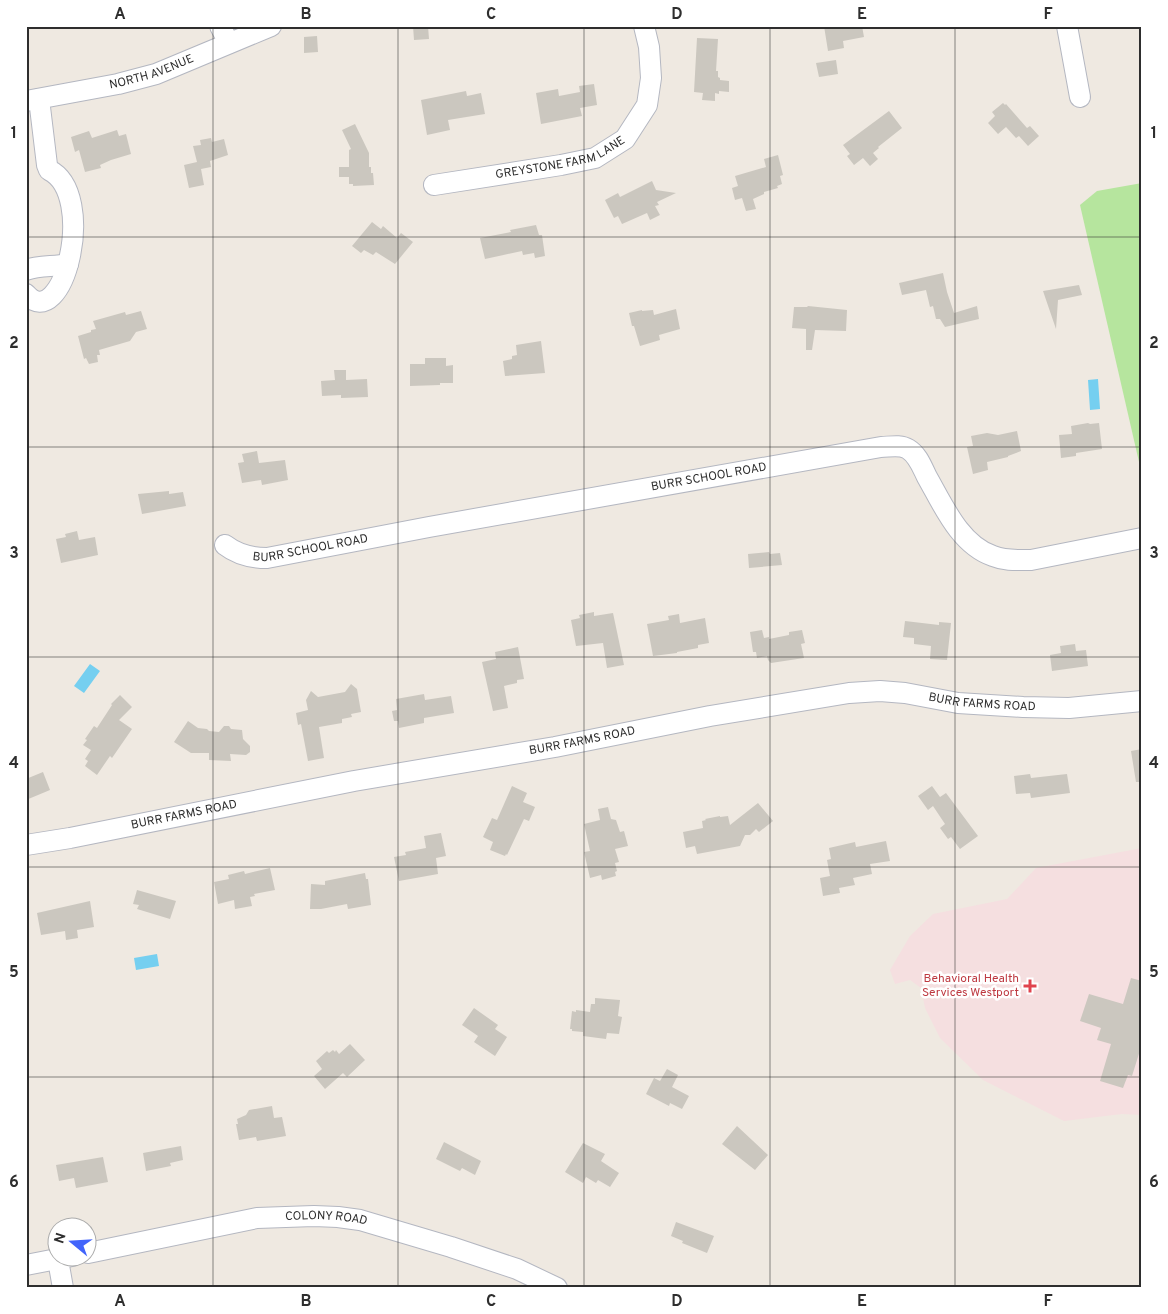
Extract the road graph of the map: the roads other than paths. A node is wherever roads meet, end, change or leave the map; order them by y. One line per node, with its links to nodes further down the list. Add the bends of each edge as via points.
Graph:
1 (271, 26): 4 (street, NORTH AVENUE)
2 (644, 26): 7 (street, GREYSTONE FARM LANE, via 651,78 648,105 625,139 595,158)
3 (1067, 26): 5 (street)
4 (225, 35): 6 (street, NORTH AVENUE, via 156,74)
5 (1080, 97)
6 (33, 100): 8 (street, via 47,165 49,170 58,174 70,200 73,245)
7 (434, 185)
8 (68, 264): 9 (street); 10 (street, via 64,280 54,296 38,302)
9 (26, 270)
10 (26, 294)
11 (1142, 538): 12 (street, BURR SCHOOL ROAD, via 1031,560 994,557 975,547 961,532 945,510 916,455 901,446 672,483 267,558 247,556)
12 (225, 545)
13 (1142, 701): 14 (street, BURR FARMS ROAD, via 1069,708 1023,707 958,703 905,693 849,693 354,781)
14 (26, 845)
15 (98, 1251): 20 (street, COLONY ROAD, via 257,1218 338,1216 451,1247 517,1269)
16 (48, 1261): 17 (street)
17 (26, 1266)
18 (64, 1266): 19 (street)
19 (63, 1288)
20 (557, 1288)

